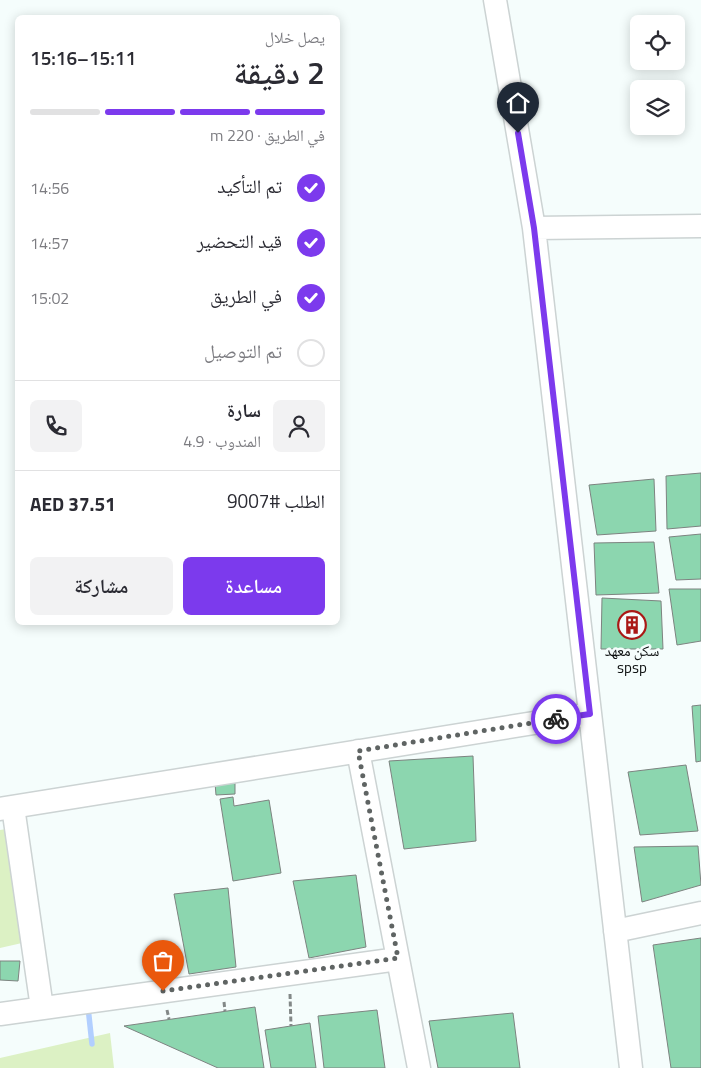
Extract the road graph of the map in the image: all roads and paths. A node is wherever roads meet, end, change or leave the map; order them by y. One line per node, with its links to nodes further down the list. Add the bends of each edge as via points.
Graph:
1 (495, 0): 3 (street)
2 (701, 226): 3 (street)
3 (534, 228): 4 (street)
4 (590, 714): 5 (street); 8 (street)
5 (358, 751): 6 (street); 9 (street)
6 (6, 808): 11 (street)
7 (701, 913): 8 (street)
8 (615, 931): 15 (street)
9 (398, 958): 10 (street); 14 (street)
10 (290, 974): 11 (street); 13 (path)
11 (42, 1008): 12 (street)
12 (0, 1014)
13 (291, 1026)
14 (419, 1068)
15 (631, 1068)

